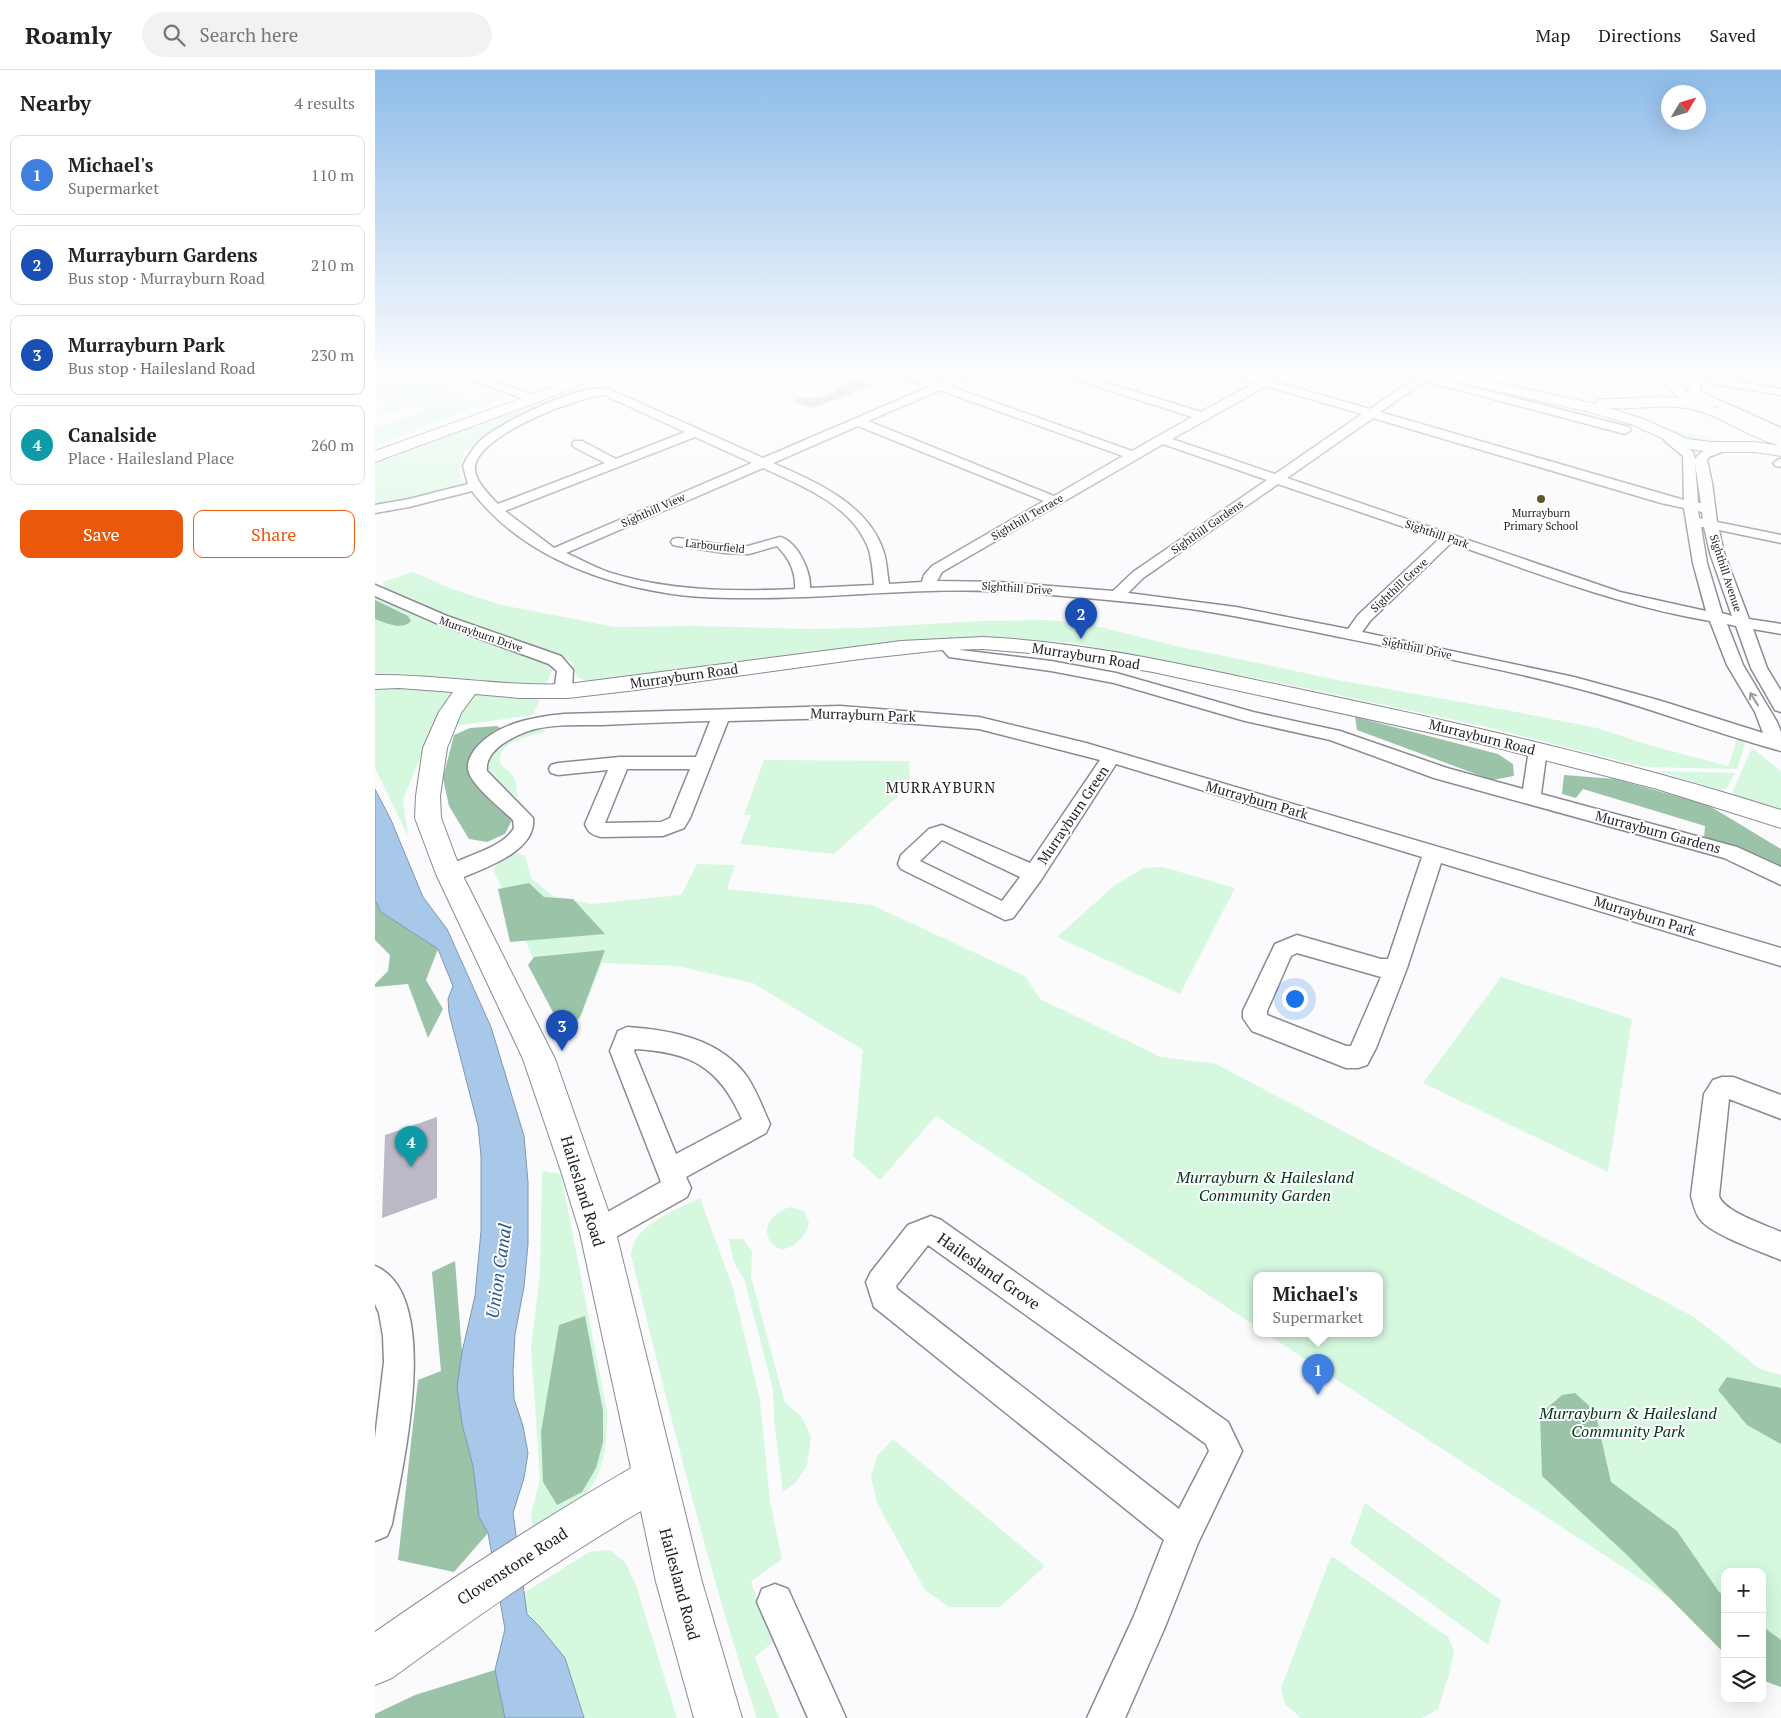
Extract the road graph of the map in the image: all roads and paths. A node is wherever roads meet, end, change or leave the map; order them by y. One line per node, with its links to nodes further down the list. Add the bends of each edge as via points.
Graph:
1 (396, 449): 17 (street)
2 (478, 449): 22 (street, Sighthill Drive, via 469,467)
3 (587, 449): 19 (street)
4 (650, 449): 19 (street)
5 (731, 449): 20 (street)
6 (793, 449): 20 (street, Sighthill View)
7 (926, 449): 23 (street)
8 (1115, 449): 16 (street)
9 (1143, 449): 16 (street, Sighthill Terrace)
10 (1189, 449): 21 (street, Sighthill Park)
11 (1320, 449): 21 (street, Sighthill Gardens)
12 (1488, 449): 27 (street)
13 (1682, 449): 27 (street, Sighthill Avenue, via 1689,455)
14 (1724, 449): 26 (street, Sighthill Avenue, via 1704,455 1701,460)
15 (1738, 449): 18 (street)
16 (1132, 455): 23 (street, Sighthill Terrace)
17 (375, 457)
18 (1780, 459)
19 (614, 463): 25 (street)
20 (761, 463): 32 (street, Sighthill View); 36 (street, via 826,493 854,516 875,549)
21 (1276, 479): 29 (street, Sighthill Park); 39 (street, Sighthill Gardens, via 1138,575 1121,590)
22 (477, 486): 24 (street); 25 (street, Sighthill Drive)
23 (1055, 501): 35 (street, Sighthill Terrace, via 937,569)
24 (375, 509)
25 (497, 509): 32 (street, Sighthill Drive)
26 (1709, 509): 27 (street); 28 (street, Sighthill Avenue)
27 (1692, 513): 28 (street); 33 (street, Sighthill Avenue)
28 (1710, 524): 30 (street); 34 (street, Sighthill Avenue)
29 (1449, 538): 40 (street, Sighthill Park, via 1615,595); 43 (street, Sighthill Grove, via 1364,618)
30 (1781, 539)
31 (678, 542): 38 (street, Larbourfield, via 749,550 780,541 800,565)
32 (554, 553): 38 (street, Sighthill Drive, via 593,571 649,586 721,593)
33 (1698, 559): 34 (street); 40 (street, Sighthill Avenue)
34 (1720, 562): 41 (street, Sighthill Avenue)
35 (928, 586): 36 (street, Sighthill Drive); 39 (street, Sighthill Drive, via 993,586)
36 (882, 589): 38 (street, Sighthill Drive)
37 (375, 590): 47 (street, Murrayburn Drive, via 447,623 555,660 565,670)
38 (802, 593)
39 (1119, 596): 43 (street, Sighthill Drive, via 1219,609)
40 (1716, 619): 41 (street, Sighthill Avenue); 50 (street, Sighthill Avenue, one-way to 40, via 1773,729 1736,667)
41 (1743, 623): 42 (street); 48 (street, Sighthill Avenue, via 1759,668)
42 (1781, 629)
43 (1352, 635): 50 (street, Sighthill Drive, via 1575,683)
44 (950, 644): 47 (street, Murrayburn Road); 51 (street, Murrayburn Road, via 1004,644 1091,655 1442,727); 56 (street, Murrayburn Gardens, via 950,650 955,654 1116,678 1251,717 1333,735 1441,773)
45 (375, 682): 46 (street, Murrayburn Road)
46 (468, 688): 47 (street, Murrayburn Road); 59 (street, Hailesland Road, via 450,712 435,748 428,796 427,818)
47 (563, 691)
48 (1781, 706)
49 (721, 717): 52 (street, Murrayburn Park, via 840,712 966,721); 54 (street); 59 (street, Murrayburn Park, via 540,722 501,737 483,752 477,770 523,818 525,827 512,844)
50 (1777, 744)
51 (1538, 750): 56 (street); 57 (street, Murrayburn Road, via 1627,772)
52 (1112, 756): 58 (street, Murrayburn Park); 60 (street, Murrayburn Green)
53 (620, 763): 54 (street); 54 (street, via 595,824 601,830 663,829 677,823); 55 (street)
54 (701, 763)
55 (558, 769)
56 (1531, 798): 61 (street, Murrayburn Gardens, via 1730,852)
57 (1781, 819)
58 (1434, 853): 62 (street, Murrayburn Park); 63 (street)
59 (449, 874): 66 (street, Hailesland Road, via 539,1059)
60 (1034, 874): 60 (street, Murrayburn Green, via 1005,912 908,864 908,860 942,832)
61 (1781, 877)
62 (1781, 957)
63 (1396, 968): 63 (street, via 1364,1048 1357,1056 1345,1057 1260,1024 1255,1018 1255,1011 1283,950 1290,946 1297,944 1381,968)
64 (1781, 1106): 67 (street, via 1733,1088 1722,1088 1717,1094 1705,1196 1709,1209 1724,1221)
65 (670, 1172): 65 (street, via 757,1124 739,1086 718,1062 693,1048 659,1039 627,1038 622,1051); 66 (street, via 677,1188)
66 (597, 1232): 69 (street, Hailesland Road)
67 (1781, 1246)
68 (375, 1281): 70 (street, via 390,1300 394,1311 399,1350 393,1424)
69 (654, 1479): 73 (street, Clovenstone Road, via 571,1527); 74 (street, Hailesland Road)
70 (375, 1524)
71 (1183, 1534): 71 (street, Hailesland Grove, via 884,1297 881,1282 918,1235 931,1230 1217,1433 1226,1451); 76 (street, Hailesland Grove, via 1147,1627)
72 (775, 1602): 75 (street)
73 (376, 1656)
74 (718, 1718)
75 (827, 1718)
76 (1106, 1718)

